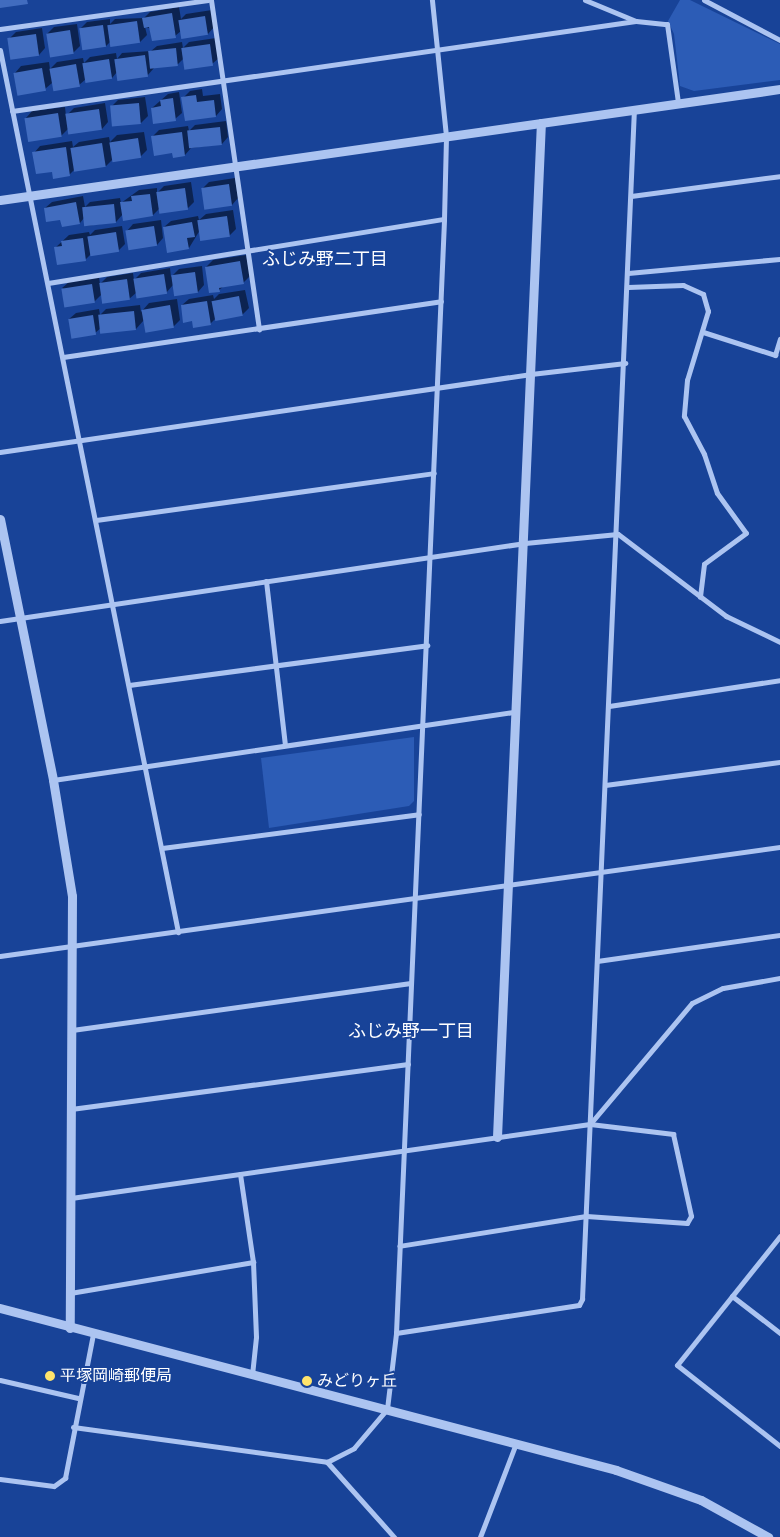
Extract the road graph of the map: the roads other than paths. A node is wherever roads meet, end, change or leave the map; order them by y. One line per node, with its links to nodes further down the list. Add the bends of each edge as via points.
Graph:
1 (208, 0): 9 (street)
2 (211, 0): 13 (street)
3 (432, 0): 11 (street)
4 (585, 0): 7 (street)
5 (602, 0): 7 (street)
6 (704, 0): 10 (street)
7 (601, 6): 8 (street)
8 (636, 21): 11 (street); 15 (street, via 667,24)
9 (0, 29)
10 (780, 40)
11 (439, 48): 13 (street); 19 (street)
12 (0, 50): 17 (street)
13 (223, 80): 17 (street); 20 (street)
14 (780, 89): 15 (street)
15 (678, 102): 16 (street)
16 (634, 110): 18 (street); 23 (street)
17 (12, 111): 22 (street)
18 (541, 123): 19 (street); 37 (street)
19 (446, 136): 20 (street); 25 (street)
20 (235, 166): 22 (street); 26 (street)
21 (780, 176): 23 (street)
22 (29, 196): 24 (street); 29 (street)
23 (631, 196): 28 (street)
24 (0, 200)
25 (444, 219): 26 (street); 31 (street)
26 (248, 250): 29 (street); 32 (street)
27 (780, 259): 28 (street)
28 (628, 273): 30 (street)
29 (48, 283): 35 (street)
30 (628, 287): 33 (street, via 683,285 703,294 708,310); 36 (street)
31 (441, 301): 32 (street); 38 (street)
32 (259, 330): 35 (street)
33 (703, 332): 34 (street, via 775,355); 48 (street, via 687,380 684,416 704,454 717,493 746,533 704,564)
34 (780, 338)
35 (63, 356): 39 (street)
36 (625, 364): 37 (street); 44 (street)
37 (531, 374): 38 (street); 45 (street)
38 (438, 388): 39 (street); 41 (street)
39 (79, 439): 40 (street); 43 (street)
40 (0, 452)
41 (434, 473): 43 (street); 46 (street)
42 (0, 519): 50 (street)
43 (96, 520): 49 (street)
44 (618, 534): 45 (street); 48 (street); 57 (street)
45 (525, 543): 46 (street); 58 (street)
46 (431, 556): 47 (street); 53 (street)
47 (266, 581): 49 (street); 54 (street)
48 (700, 597): 52 (street, via 726,616)
49 (112, 604): 50 (street); 56 (street)
50 (19, 618): 51 (street); 63 (street)
51 (0, 621)
52 (780, 642)
53 (427, 645): 54 (street); 59 (street)
54 (276, 665): 56 (street); 60 (street)
55 (780, 680): 57 (street)
56 (128, 685): 62 (street)
57 (609, 706): 64 (street)
58 (516, 712): 59 (street); 69 (street)
59 (423, 726): 60 (street); 65 (street)
60 (285, 746): 62 (street)
61 (780, 762): 64 (street)
62 (145, 766): 63 (street); 66 (street)
63 (54, 780): 73 (street, via 72,896)
64 (605, 785): 68 (street)
65 (419, 814): 66 (street); 70 (street)
66 (162, 848): 71 (street)
67 (780, 848): 68 (street)
68 (600, 874): 69 (street); 75 (street)
69 (508, 887): 70 (street); 82 (street)
70 (415, 898): 71 (street); 77 (street)
71 (178, 932): 73 (street)
72 (780, 935): 75 (street)
73 (73, 947): 74 (street); 78 (street)
74 (0, 956)
75 (596, 961): 81 (street)
76 (780, 978): 81 (street, via 723,988 692,1003)
77 (411, 983): 78 (street); 79 (street)
78 (72, 1030): 80 (street)
79 (408, 1064): 80 (street); 83 (street)
80 (72, 1109): 85 (street)
81 (590, 1124): 82 (street); 86 (street); 86 (street, via 673,1134 691,1216 687,1223)
82 (497, 1137): 83 (street)
83 (404, 1151): 84 (street); 88 (street)
84 (240, 1174): 85 (street); 89 (street)
85 (71, 1198): 90 (street)
86 (586, 1216): 88 (street); 94 (street, via 582,1299 578,1305)
87 (780, 1236): 91 (street)
88 (399, 1246): 94 (street)
89 (253, 1262): 90 (street); 97 (street, via 256,1337)
90 (70, 1293): 93 (street)
91 (732, 1296): 95 (street); 103 (street, via 677,1365)
92 (0, 1308): 93 (street)
93 (70, 1328): 96 (street)
94 (396, 1333): 100 (street)
95 (780, 1333)
96 (93, 1334): 97 (street); 99 (street)
97 (252, 1374): 100 (street)
98 (0, 1380): 99 (street)
99 (78, 1398): 101 (street)
100 (387, 1409): 102 (street); 104 (street, via 354,1448)
101 (73, 1428): 104 (street); 105 (street, via 65,1478 54,1486)
102 (516, 1443): 107 (street); 108 (street, via 616,1470 701,1500)
103 (780, 1446)
104 (327, 1462): 106 (street)
105 (0, 1479)
106 (394, 1537)
107 (480, 1537)
108 (768, 1537)

